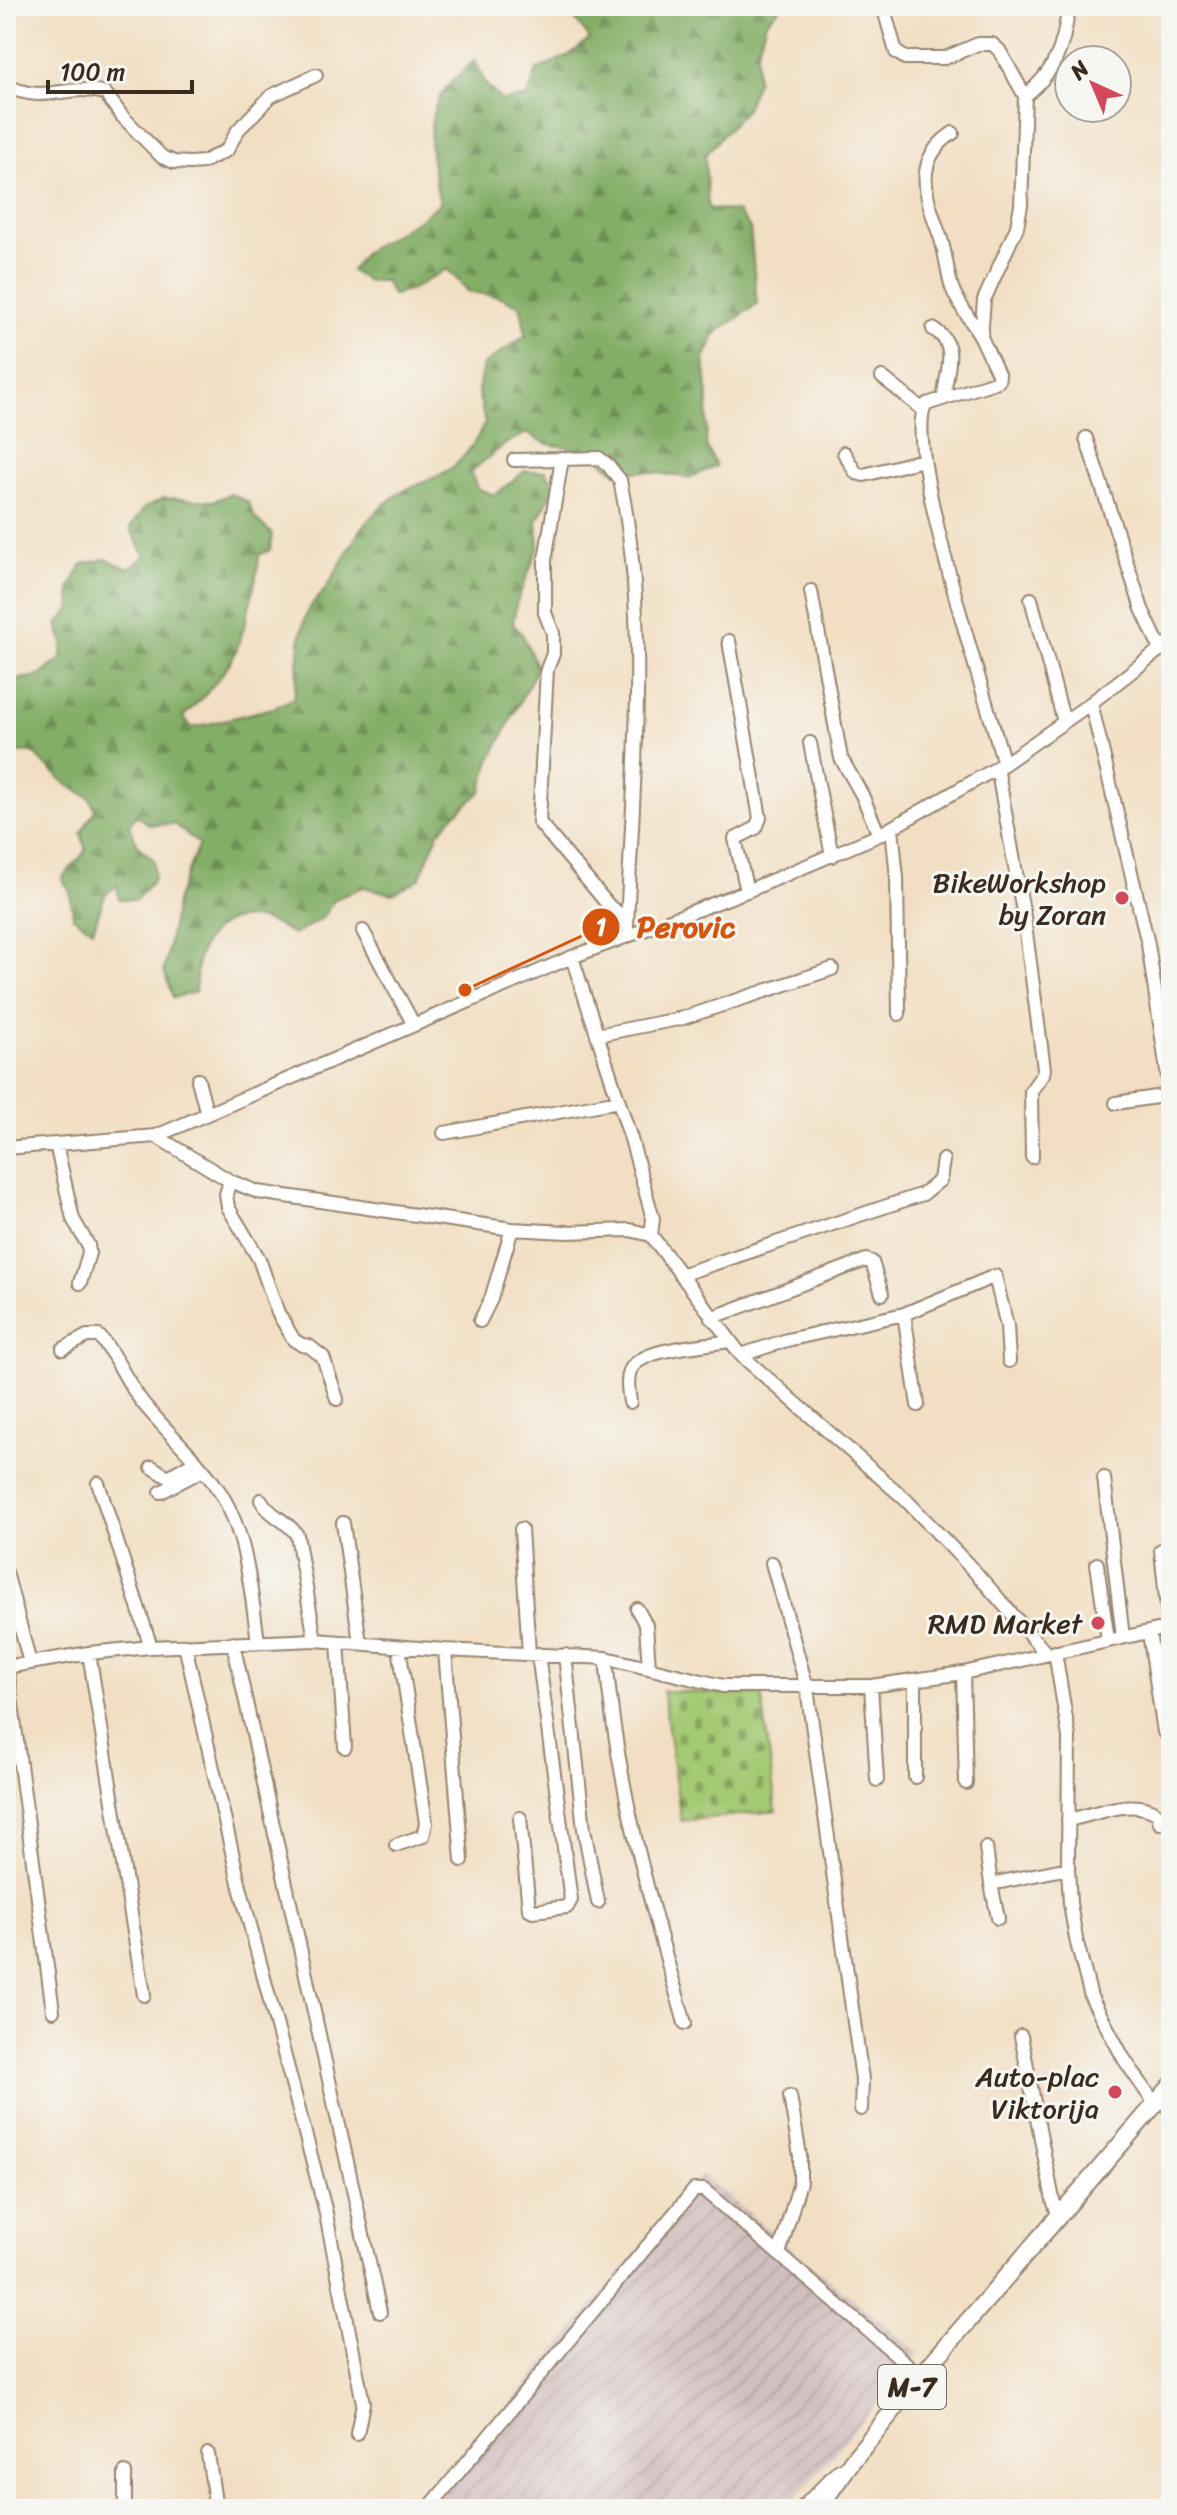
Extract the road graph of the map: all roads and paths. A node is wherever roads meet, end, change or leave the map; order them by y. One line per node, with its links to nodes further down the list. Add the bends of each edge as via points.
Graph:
1 (883, 6): 5 (street, via 896,52 905,58 945,58 992,44)
2 (1068, 10): 5 (street, via 1057,61)
3 (316, 75): 4 (street, via 271,96 238,130 227,150 190,163 162,157 105,93 88,89 34,96)
4 (6, 85)
5 (1025, 96): 8 (street, via 1017,227 984,300)
6 (953, 133): 8 (street, via 930,157 926,197 953,289)
7 (933, 329): 10 (street, via 950,350)
8 (981, 337): 10 (street, via 998,381)
9 (882, 377): 11 (street)
10 (944, 398): 11 (street)
11 (922, 409): 16 (street)
12 (1086, 438): 20 (street, via 1142,609)
13 (844, 453): 16 (street, via 856,473 864,475)
14 (562, 459): 15 (street); 29 (street, via 545,560 545,613 553,646 547,669 539,822 610,907); 29 (street, via 599,458 616,472 632,543 636,613)
15 (514, 460)
16 (923, 460): 24 (street)
17 (811, 591): 26 (street, via 841,758)
18 (1031, 599): 22 (street)
19 (729, 641): 28 (street, via 760,818 756,828 735,839)
20 (1166, 646): 21 (street)
21 (1091, 703): 22 (street); 39 (street, via 1148,944 1170,1091)
22 (1064, 722): 24 (street)
23 (810, 743): 27 (street)
24 (1000, 766): 25 (street); 45 (street, via 1044,1069 1031,1091)
25 (892, 828): 26 (street); 34 (street)
26 (879, 835): 27 (street)
27 (832, 856): 28 (street)
28 (747, 891): 31 (street)
29 (627, 919): 31 (street)
30 (363, 931): 35 (street)
31 (627, 937): 32 (street)
32 (572, 957): 35 (street); 36 (street)
33 (832, 969): 36 (street, via 683,1018)
34 (899, 1014)
35 (414, 1025): 40 (street)
36 (597, 1035): 38 (street)
37 (198, 1080): 40 (street)
38 (619, 1101): 41 (street); 49 (street, via 653,1219)
39 (1116, 1103)
40 (207, 1114): 42 (street)
41 (444, 1133)
42 (156, 1136): 43 (street); 47 (street)
43 (56, 1144): 44 (street); 51 (street, via 73,1219 88,1245)
44 (6, 1148)
45 (1032, 1157)
46 (943, 1160): 50 (street, via 940,1180 923,1194)
47 (230, 1181): 48 (street, via 258,1192); 60 (street, via 228,1207 259,1259 278,1313 294,1340 323,1357)
48 (512, 1229): 49 (street, via 630,1230); 55 (street)
49 (651, 1235): 50 (street)
50 (680, 1275): 54 (street)
51 (80, 1283)
52 (882, 1294): 54 (street, via 875,1267 866,1260)
53 (904, 1314): 58 (street); 59 (street, via 995,1276); 62 (street)
54 (711, 1318): 56 (street)
55 (480, 1321)
56 (729, 1341): 58 (street); 61 (street, via 640,1359 629,1373)
57 (63, 1349): 63 (street, via 87,1336 99,1336 143,1403)
58 (741, 1355): 90 (street, via 905,1499)
59 (1009, 1361)
60 (337, 1399)
61 (630, 1402)
62 (918, 1405)
63 (199, 1465): 64 (street, via 168,1477); 67 (street); 81 (street, via 236,1523)
64 (152, 1467)
65 (1104, 1478): 78 (street)
66 (98, 1483): 86 (street)
67 (161, 1492)
68 (261, 1500): 79 (street, via 297,1535)
69 (343, 1523): 84 (street)
70 (521, 1529): 91 (street)
71 (1161, 1550): 76 (street)
72 (772, 1563): 100 (street)
73 (1097, 1564): 80 (street)
74 (6, 1572): 94 (street)
75 (637, 1609): 96 (street, via 646,1625)
76 (1170, 1627): 77 (street)
77 (1149, 1632): 78 (street); 101 (street)
78 (1123, 1637): 80 (street)
79 (315, 1640): 81 (street); 82 (street)
80 (1108, 1640): 90 (street)
81 (258, 1641): 83 (street)
82 (338, 1642): 84 (street); 102 (street)
83 (233, 1643): 85 (street); 128 (street)
84 (360, 1643): 87 (street)
85 (185, 1645): 86 (street); 130 (street, via 239,1883 325,2209 363,2403)
86 (151, 1647): 89 (street)
87 (399, 1647): 88 (street); 111 (street, via 426,1823 423,1836)
88 (445, 1650): 91 (street); 113 (street)
89 (89, 1653): 94 (street); 118 (street)
90 (1050, 1653): 97 (street); 107 (street, via 1069,1737)
91 (533, 1654): 92 (street); 109 (street)
92 (565, 1655): 93 (street); 110 (street)
93 (606, 1658): 96 (street); 120 (street, via 626,1804)
94 (30, 1663): 95 (street)
95 (7, 1667): 119 (street)
96 (649, 1667): 100 (street, via 723,1686)
97 (963, 1673): 98 (street); 105 (street)
98 (915, 1680): 99 (street); 103 (street)
99 (871, 1686): 100 (street); 104 (street)
100 (807, 1688): 125 (street, via 862,2079)
101 (1164, 1732)
102 (345, 1747)
103 (915, 1777)
104 (877, 1780)
105 (966, 1783)
106 (520, 1818): 109 (street, via 528,1906 533,1911 570,1904)
107 (1068, 1820): 108 (street, via 1148,1807); 114 (street)
108 (1160, 1823)
109 (560, 1828): 110 (street)
110 (584, 1829): 116 (street)
111 (396, 1845)
112 (986, 1848): 115 (street)
113 (462, 1860)
114 (1068, 1868): 115 (street); 124 (street, via 1070,1903 1091,1997)
115 (991, 1884): 117 (street)
116 (598, 1902)
117 (998, 1918)
118 (144, 1995)
119 (53, 2011)
120 (685, 2023)
121 (1021, 2036): 126 (street)
122 (1171, 2086): 124 (main road, M-7)
123 (790, 2096): 127 (street, via 800,2182)
124 (1155, 2104): 126 (main road, M-7)
125 (861, 2109)
126 (1059, 2217): 129 (main road, M-7)
127 (779, 2254): 129 (street); 136 (street, via 704,2190 694,2190)
128 (380, 2312)
129 (921, 2376): 132 (main road, M-7)
130 (357, 2434)
131 (208, 2454): 135 (street)
132 (857, 2455): 137 (street); 138 (main road, M-7)
133 (125, 2473): 134 (street)
134 (125, 2509)
135 (216, 2509)
136 (428, 2509)
137 (801, 2509)
138 (818, 2509)

